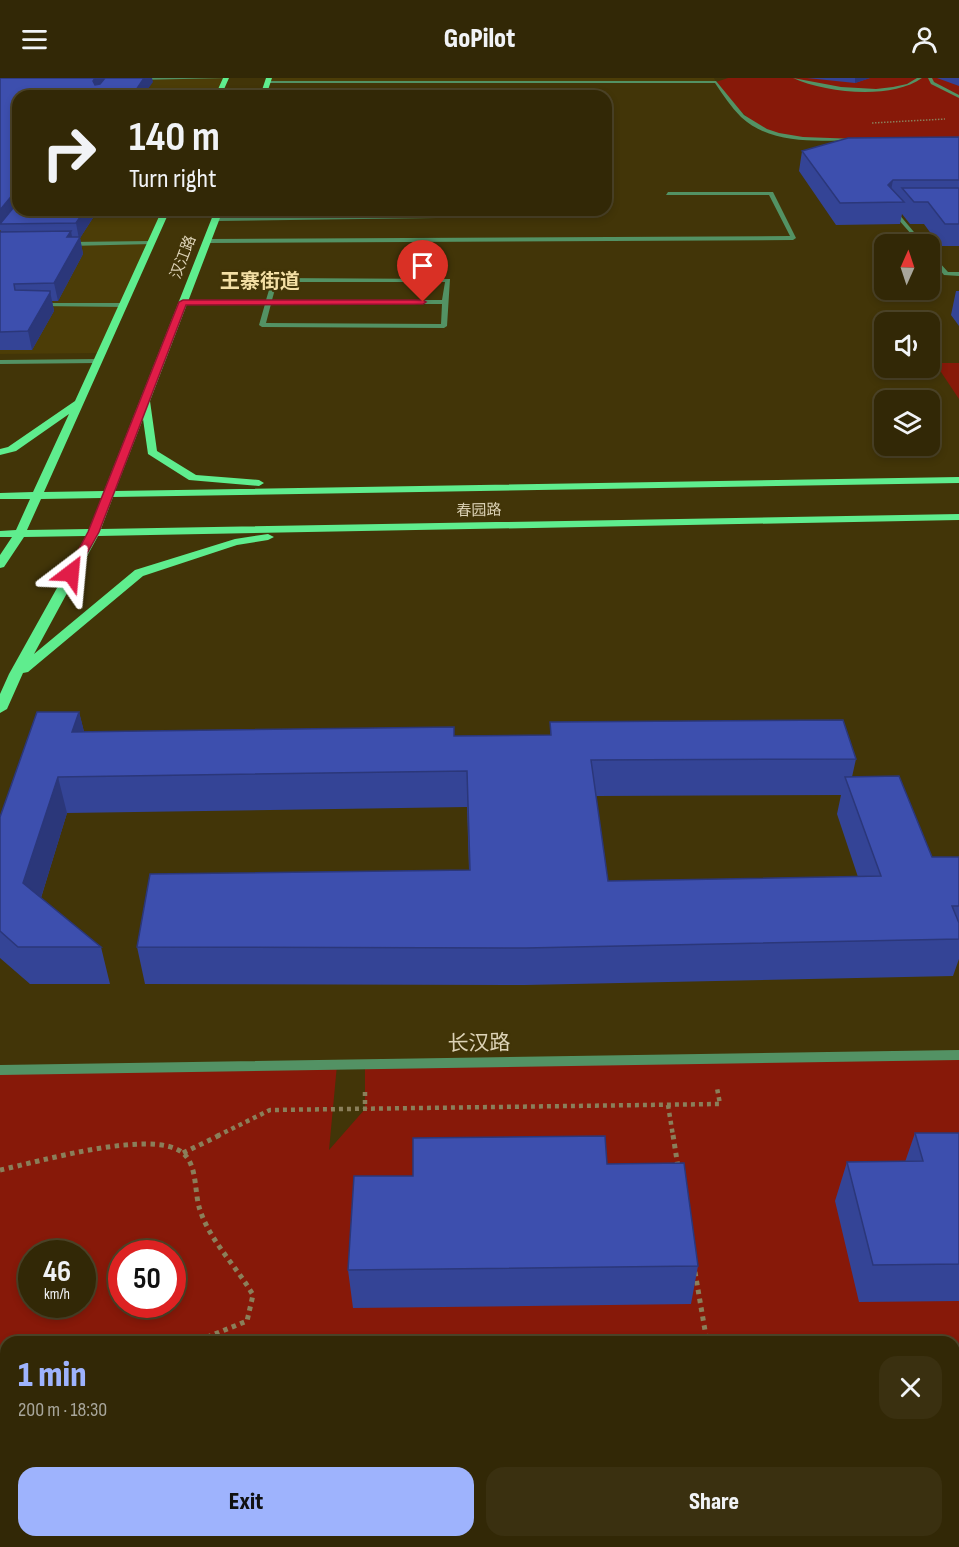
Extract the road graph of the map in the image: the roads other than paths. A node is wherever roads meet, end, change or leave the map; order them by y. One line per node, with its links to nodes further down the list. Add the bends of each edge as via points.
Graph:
1 (226, 78): 5 (street)
2 (795, 78): 3 (street, via 818,86 867,89 903,87)
3 (920, 78)
4 (930, 78): 9 (street)
5 (135, 79)
6 (269, 80): 7 (street)
7 (630, 80): 8 (street)
8 (715, 80): 10 (street, via 754,124 779,135)
9 (959, 97)
10 (863, 139)
11 (669, 194): 16 (street, via 771,193 793,238)
12 (901, 205): 15 (street, via 889,205)
13 (163, 216): 17 (main road, 汉江路)
14 (216, 216): 16 (main road, 汉江路)
15 (914, 234)
16 (207, 241): 21 (main road, 汉江路)
17 (151, 243): 18 (street); 24 (main road, 汉江路)
18 (58, 244)
19 (940, 266): 20 (street, via 946,274)
20 (959, 274)
21 (183, 302): 22 (street); 28 (main road, 汉江路)
22 (269, 302): 23 (street); 23 (street, via 275,280 448,280); 23 (street, via 262,325 444,326)
23 (444, 302)
24 (124, 304): 25 (street); 26 (main road, 汉江路)
25 (33, 305)
26 (98, 361): 27 (street); 29 (main road, 汉江路)
27 (0, 362)
28 (145, 400): 32 (main road, via 152,452 193,478); 33 (main road, 汉江路)
29 (79, 403): 30 (main road, via 12,449); 34 (main road, 汉江路)
30 (0, 452)
31 (959, 480): 32 (main road, 春园路)
32 (358, 490): 33 (main road, 春园路)
33 (109, 494): 34 (main road, 春园路); 38 (main road, 汉江路)
34 (37, 495): 35 (main road, 春园路); 40 (main road, 汉江路)
35 (0, 496)
36 (959, 517): 37 (main road, 春园路)
37 (336, 528): 38 (main road, 春园路); 42 (main road, via 235,542 139,573)
38 (94, 532): 40 (main road, 春园路); 42 (main road, 汉江路)
39 (0, 534): 40 (main road, 春园路)
40 (20, 534): 41 (main road, 汉江路)
41 (0, 564)
42 (16, 674): 43 (main road, 汉江路)
43 (0, 709)
44 (959, 1055): 45 (street, 长汉路)
45 (0, 1070)

